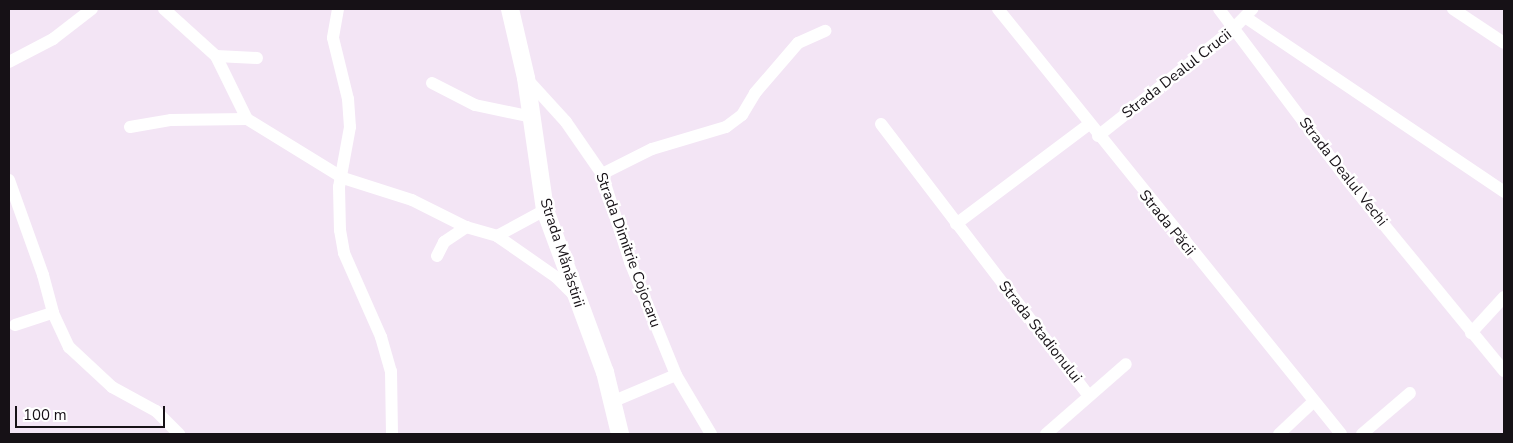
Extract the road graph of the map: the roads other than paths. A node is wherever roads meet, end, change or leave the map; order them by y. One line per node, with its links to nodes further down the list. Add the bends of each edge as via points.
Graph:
1 (92, 9): 14 (street, via 53,39)
2 (164, 9): 12 (street)
3 (338, 9): 24 (street, via 333,38 348,99 350,127)
4 (510, 9): 15 (street, Strada Mănăstirii)
5 (998, 9): 20 (street, Strada Păcii)
6 (1219, 9): 10 (street, Strada Dealul Vechi)
7 (1453, 9): 11 (street)
8 (1249, 13): 10 (street, Strada Dealul Crucii); 26 (street)
9 (825, 30): 23 (street, via 798,43 755,93 742,115 726,127 652,149)
10 (1233, 30): 22 (street, Strada Dealul Crucii); 36 (street, Strada Dealul Vechi, via 1348,182)
11 (1504, 43)
12 (216, 56): 13 (street); 18 (street)
13 (257, 58)
14 (9, 62)
15 (526, 78): 17 (street, Strada Mănăstirii); 23 (street, Strada Dimitrie Cojocaru, via 572,129)
16 (432, 83): 17 (street, via 475,105)
17 (532, 117): 27 (street, Strada Mănăstirii)
18 (247, 119): 21 (street, via 171,120); 24 (street)
19 (881, 124): 28 (street, Strada Stadionului)
20 (1088, 125): 22 (street, Strada Păcii); 28 (street)
21 (130, 127)
22 (1098, 136): 43 (street, Strada Păcii)
23 (602, 174): 39 (street, Strada Dimitrie Cojocaru, via 630,262)
24 (343, 178): 29 (street, via 412,200); 45 (street, via 338,205 344,254 381,337 391,371)
25 (9, 180): 34 (street)
26 (1504, 192)
27 (546, 210): 30 (street); 32 (street, Strada Mănăstirii)
28 (956, 224): 41 (street, Strada Stadionului)
29 (466, 226): 30 (street); 31 (street, via 444,242)
30 (497, 236): 32 (street, via 556,277)
31 (437, 256)
32 (575, 296): 42 (street, Strada Mănăstirii)
33 (1504, 297): 36 (street)
34 (53, 313): 35 (street); 44 (street, via 69,347 81,361 112,387 156,411)
35 (15, 325)
36 (1471, 333): 38 (street, Strada Dealul Vechi)
37 (1126, 364): 41 (street)
38 (1504, 371)
39 (676, 375): 42 (street); 47 (street, Strada Dimitrie Cojocaru)
40 (1410, 393): 51 (street)
41 (1088, 394): 48 (street, Strada Stadionului)
42 (614, 401): 46 (street, Strada Mănăstirii)
43 (1313, 402): 49 (street); 50 (street, Strada Păcii)
44 (179, 434)
45 (392, 434)
46 (620, 434)
47 (711, 434)
48 (1046, 434)
49 (1279, 434)
50 (1341, 434)
51 (1362, 434)

